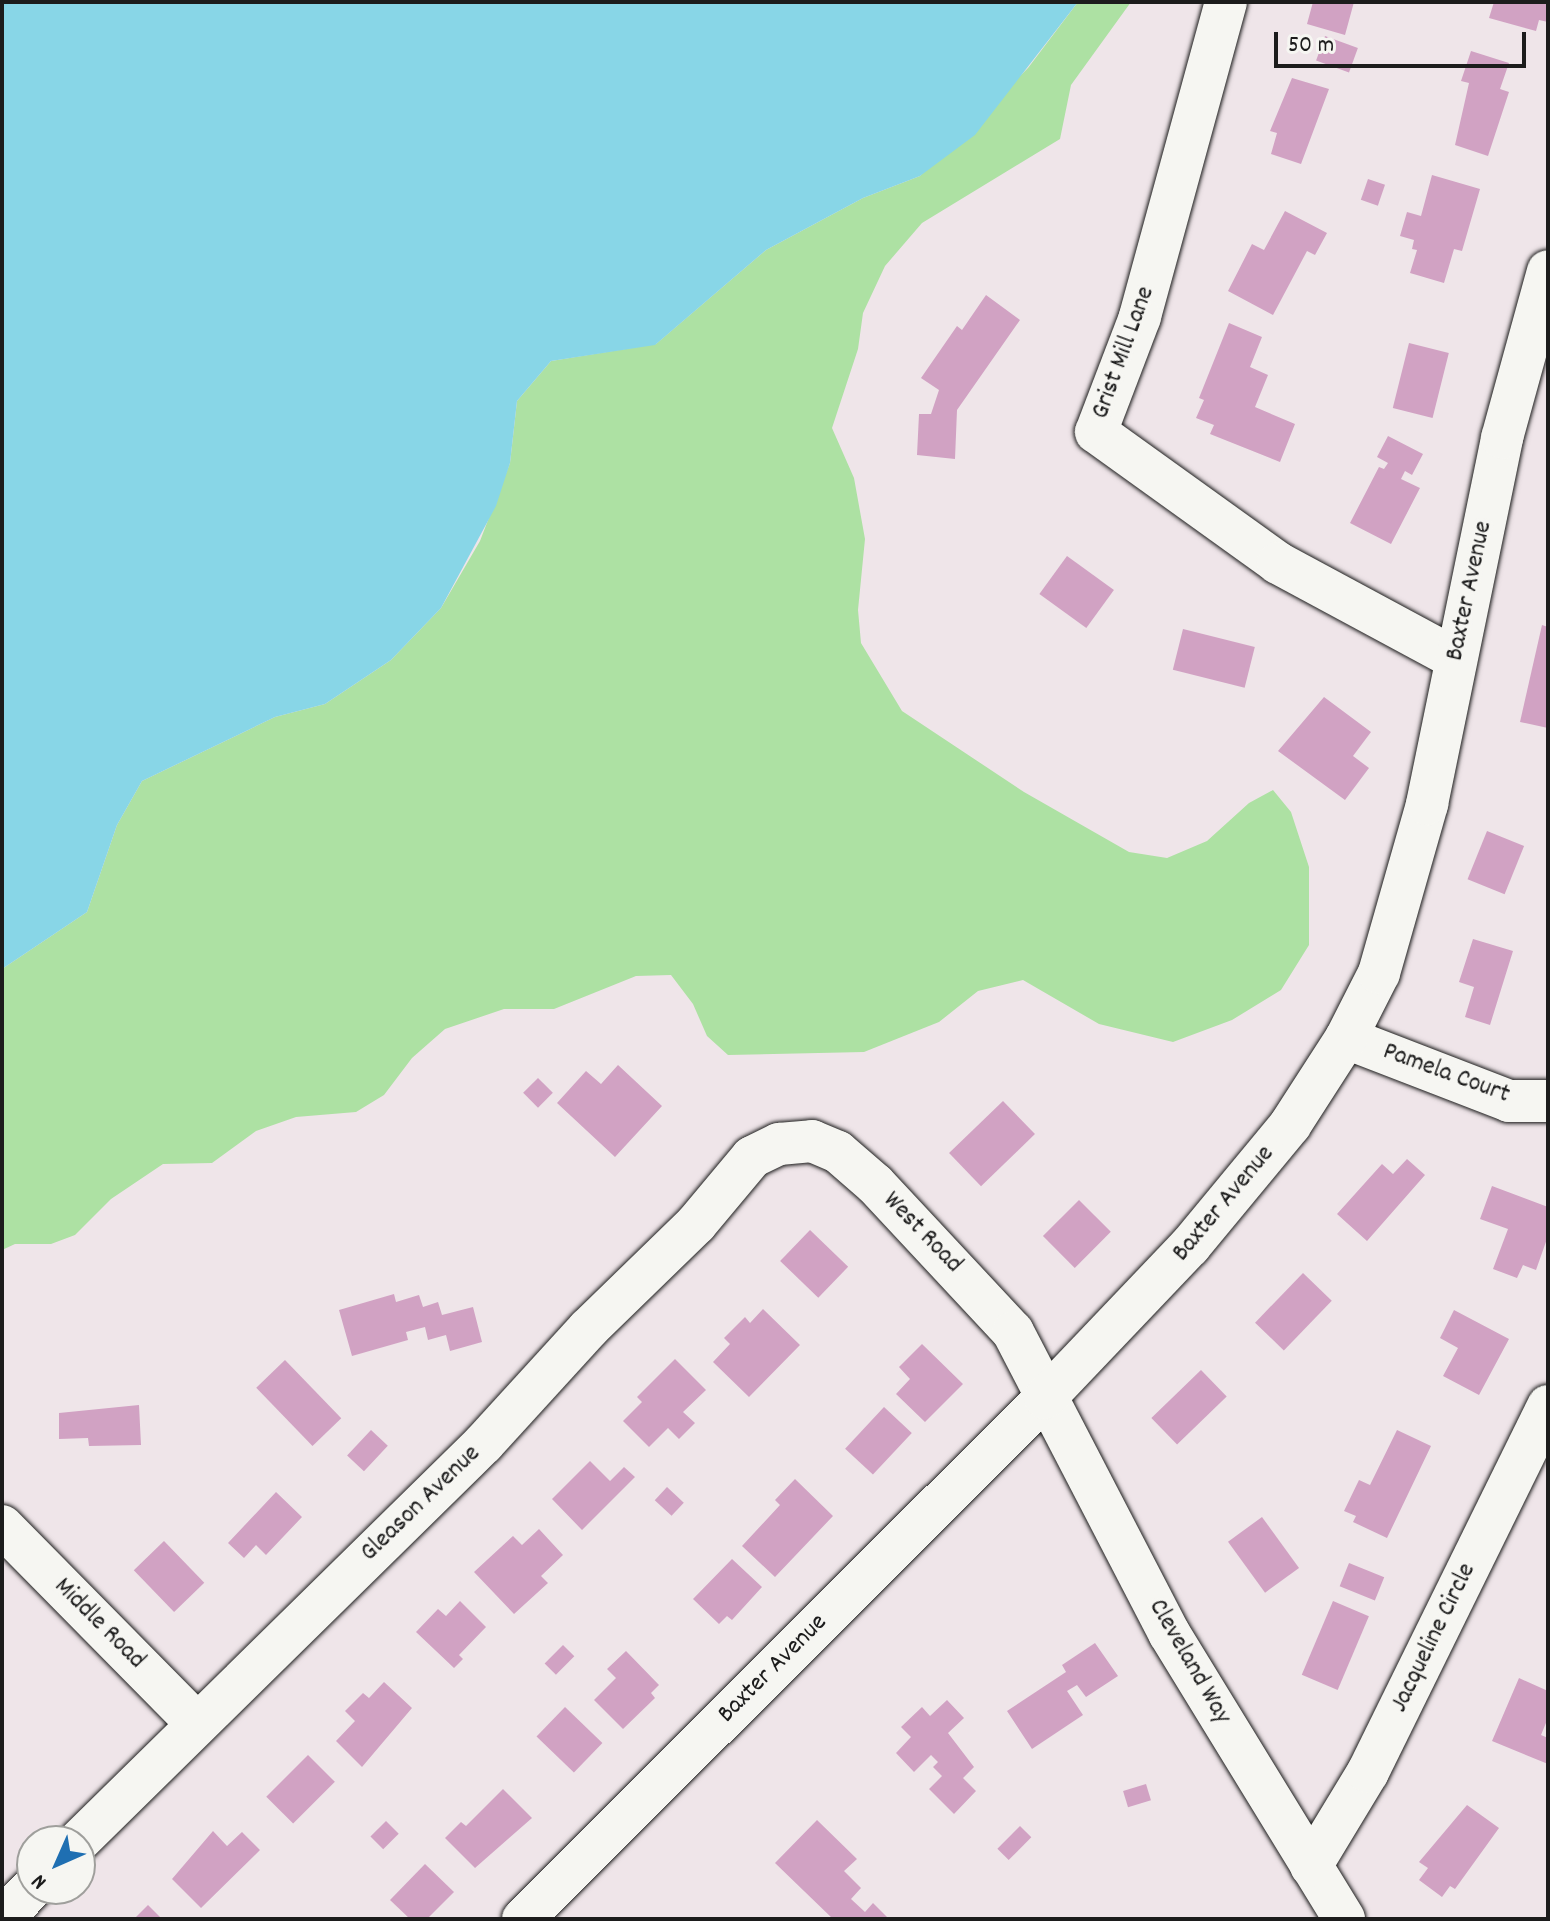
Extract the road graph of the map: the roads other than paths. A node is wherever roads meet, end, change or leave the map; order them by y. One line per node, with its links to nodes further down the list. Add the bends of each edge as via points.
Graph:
1 (1226, 2): 3 (street, Grist Mill Lane, via 1140,317 1096,432 1278,563)
2 (1548, 271): 3 (street, Baxter Avenue, via 1502,438)
3 (1456, 659): 4 (street, Baxter Avenue, via 1400,905 1379,973)
4 (1346, 1038): 5 (street, Pamela Court, via 1509,1101); 7 (street, Baxter Avenue, via 1290,1125 1236,1192)
5 (1548, 1101)
6 (752, 1157): 7 (street, West Road, via 779,1144 812,1141 838,1152 875,1184 1013,1332); 10 (street, Gleason Avenue, via 696,1224 588,1329 484,1443)
7 (1045, 1398): 12 (street, Cleveland Way, via 1169,1633); 15 (street, Baxter Avenue)
8 (1548, 1406): 12 (street, Jacqueline Circle, via 1368,1772)
9 (2, 1526): 10 (street, Middle Road)
10 (195, 1722): 11 (street, Gleason Avenue)
11 (95, 1825)
12 (1311, 1866): 16 (street, Cleveland Way)
13 (16, 1905): 14 (street)
14 (2, 1919)
15 (523, 1919)
16 (1344, 1919)

